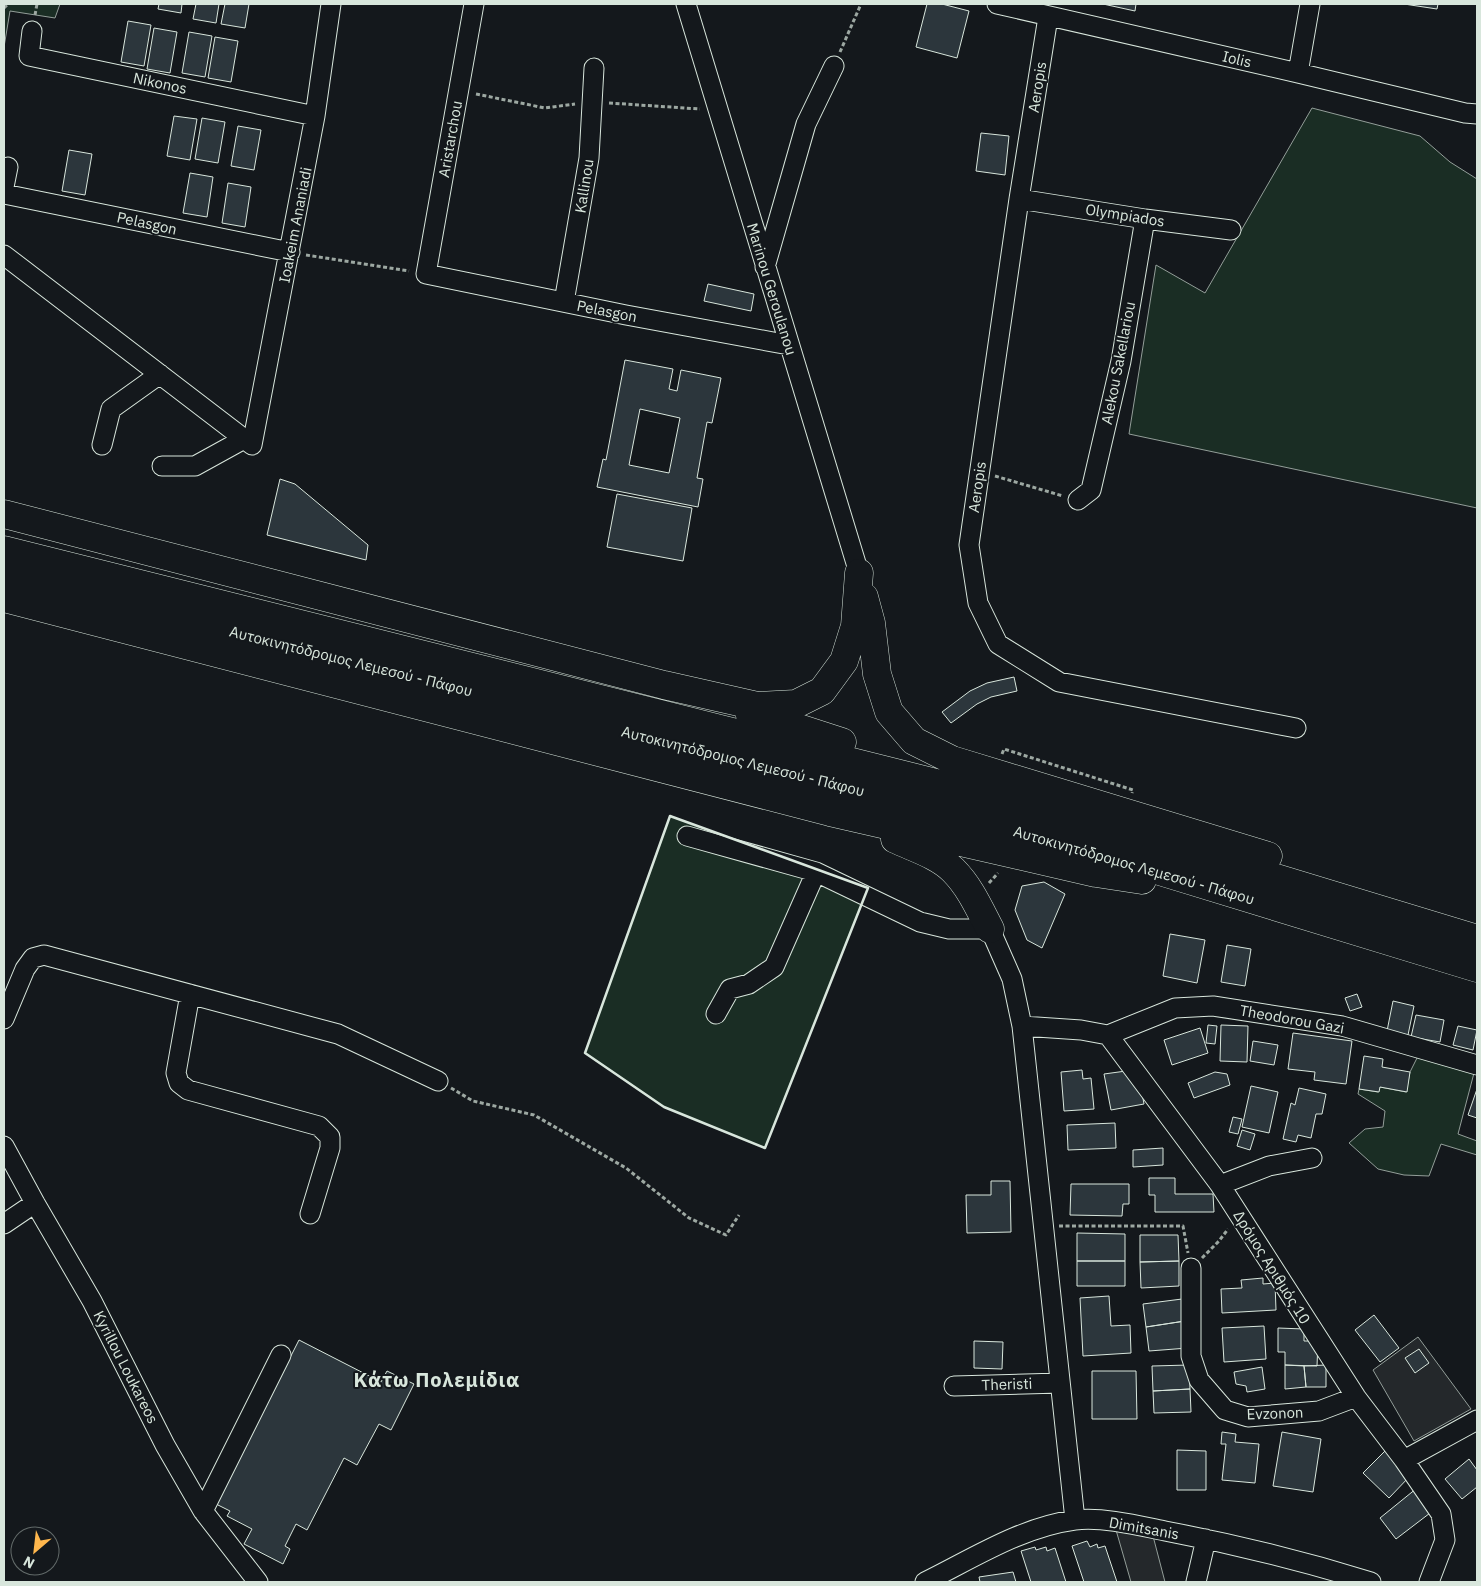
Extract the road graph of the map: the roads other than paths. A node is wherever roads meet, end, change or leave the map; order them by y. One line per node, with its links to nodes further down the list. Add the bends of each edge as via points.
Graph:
1 (331, 4): 12 (street, Ioakeim Ananiadi)
2 (474, 4): 22 (street, Aristarchou)
3 (686, 4): 21 (street, Marinou Geroulanou)
4 (997, 4): 6 (street, Iolis)
5 (1310, 4): 10 (street)
6 (1048, 17): 10 (street, Iolis); 16 (street, Aeropis)
7 (32, 31): 12 (street, Nikonos, via 29,56)
8 (834, 66): 21 (street, via 806,124)
9 (594, 68): 23 (street, Kallinou, via 589,158)
10 (1298, 73): 11 (street, Iolis)
11 (1477, 114)
12 (315, 116): 19 (street, Ioakeim Ananiadi)
13 (8, 167): 14 (street)
14 (4, 186)
15 (4, 194): 19 (street, Pelasgon)
16 (1019, 199): 17 (street, Olympiados); 36 (street, Aeropis, via 969,545 978,603 998,644 1059,682)
17 (1145, 219): 18 (street, Olympiados); 29 (street, Alekou Sakellariou, via 1121,361 1091,490)
18 (1231, 230)
19 (290, 252): 26 (street, Ioakeim Ananiadi)
20 (4, 255): 25 (street)
21 (766, 267): 24 (street, Marinou Geroulanou)
22 (426, 274): 23 (street, Pelasgon)
23 (564, 302): 24 (street, Pelasgon)
24 (789, 346): 33 (street, Marinou Geroulanou)
25 (160, 374): 26 (street); 27 (street, via 111,409)
26 (248, 442): 28 (street, via 195,466)
27 (102, 444)
28 (162, 466)
29 (1078, 500)
30 (4, 514): 35 (highway)
31 (4, 550): 37 (highway, Αυτοκινητόδρομος Λεμεσού - Πάφου)
32 (4, 572): 41 (highway, Αυτοκινητόδρομος Λεμεσού - Πάφου, via 1094,851)
33 (859, 573): 35 (highway, via 855,626 844,661 822,691 796,704 757,706); 42 (highway, via 871,623 877,674 889,712 914,741 952,760 1431,906)
34 (4, 598): 38 (highway)
35 (664, 685): 37 (highway, via 858,747)
36 (1296, 728)
37 (1000, 799): 44 (highway, Αυτοκινητόδρομος Λεμεσού - Πάφου)
38 (830, 812): 41 (highway, via 1096,873); 43 (highway, via 929,854 952,869 971,893)
39 (687, 836): 40 (street)
40 (816, 872): 43 (street, via 920,922 949,929); 47 (street, via 774,968 749,984 730,990)
41 (1252, 898): 45 (highway, Αυτοκινητόδρομος Λεμεσού - Πάφου)
42 (1477, 926)
43 (990, 929): 49 (street, via 1012,979)
44 (1477, 939)
45 (1477, 968)
46 (190, 994): 48 (street, via 44,954 33,958 25,969); 52 (street, via 338,1034); 57 (street, via 176,1073 179,1084 188,1090 318,1126 330,1137 330,1148)
47 (716, 1014)
48 (4, 1019)
49 (1022, 1026): 50 (street); 61 (street)
50 (1108, 1035): 51 (street, Theodorou Gazi, via 1175,1008 1213,1006 1342,1026); 55 (street, Δρόμος Αριθμός 10)
51 (1477, 1064)
52 (438, 1081)
53 (4, 1146): 56 (street, Kyrillou Loukareos)
54 (1312, 1158): 55 (street, via 1269,1166)
55 (1220, 1185): 63 (street, Δρόμος Αριθμός 10)
56 (35, 1203): 58 (street); 66 (street, Kyrillou Loukareos, via 92,1301 164,1445)
57 (310, 1214)
58 (4, 1224)
59 (1191, 1268): 63 (street, Evzonon, via 1191,1356 1199,1380 1225,1410 1248,1417 1319,1411)
60 (281, 1355): 66 (street)
61 (1060, 1382): 62 (street, Theristi); 67 (street)
62 (954, 1386)
63 (1356, 1397): 65 (street, Δρόμος Αριθμός 10)
64 (1477, 1420): 65 (street)
65 (1404, 1460): 73 (street, Δρόμος Αριθμός 10, via 1441,1514 1445,1540)
66 (203, 1511): 69 (street, Kyrillou Loukareos)
67 (1075, 1520): 68 (street, Dimitsanis, via 1114,1521); 70 (street, Dimitsanis, via 1024,1533)
68 (1206, 1539): 71 (street); 72 (street, Dimitsanis)
69 (258, 1582)
70 (924, 1582)
71 (1196, 1582)
72 (1371, 1582)
73 (1429, 1582)

